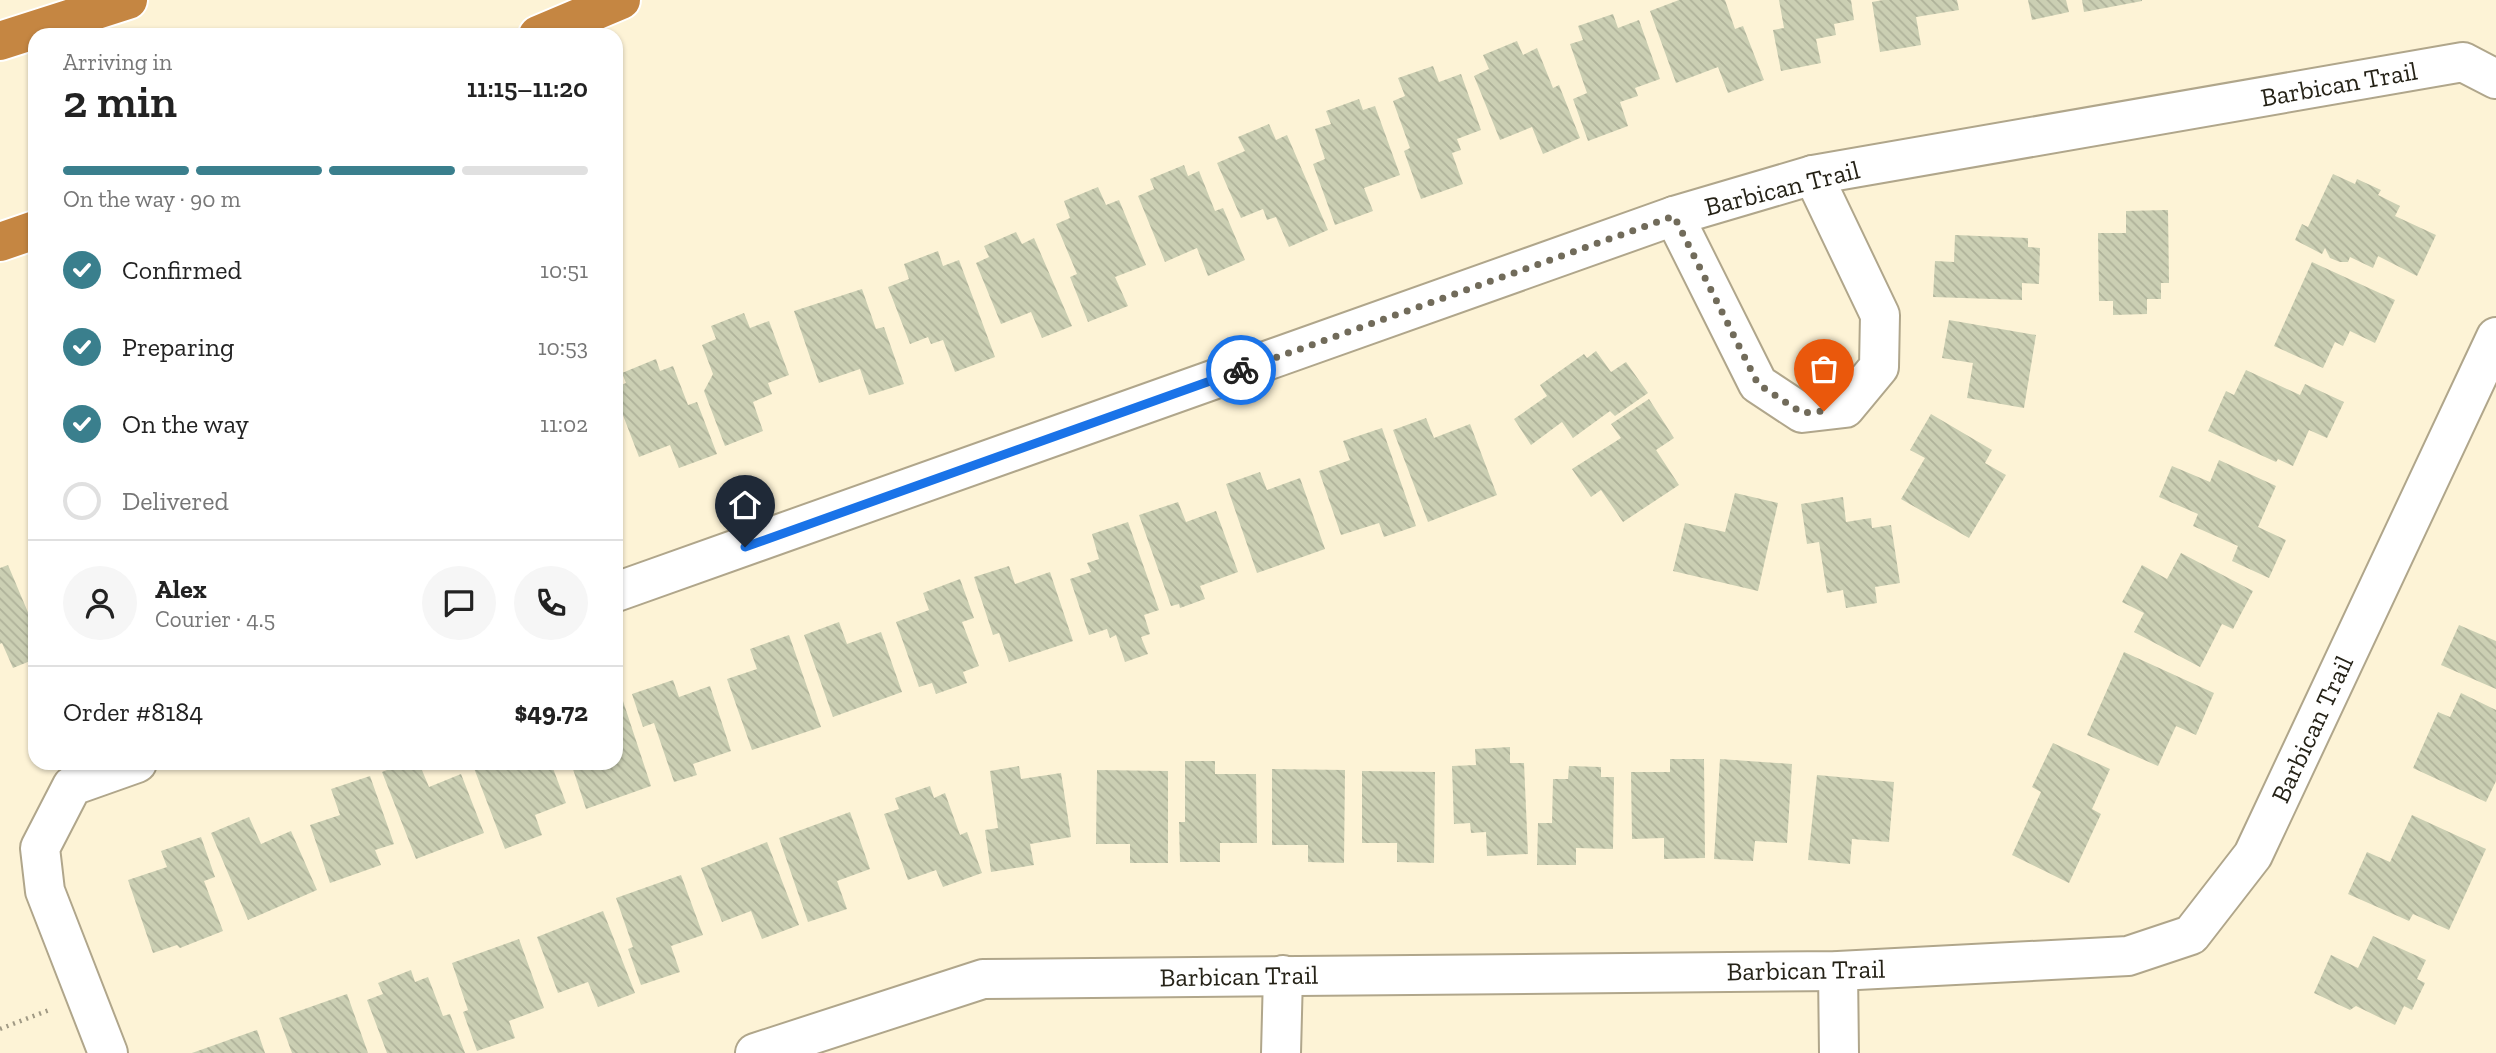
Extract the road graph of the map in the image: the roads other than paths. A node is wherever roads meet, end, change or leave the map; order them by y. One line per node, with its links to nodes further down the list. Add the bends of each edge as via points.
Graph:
1 (128, 0): 3 (highway)
2 (621, 0): 4 (highway)
3 (41, 28)
4 (555, 28)
5 (28, 32): 6 (highway)
6 (0, 41)
7 (2496, 79): 8 (street, Barbican Trail, via 2463,62)
8 (1813, 175): 9 (street, Barbican Trail); 9 (street, via 1880,315 1879,367 1844,408 1802,413 1758,384)
9 (1674, 216): 13 (street, Barbican Trail)
10 (28, 232): 11 (highway)
11 (0, 242)
12 (2496, 337): 15 (street, Barbican Trail, via 2253,855 2192,935 2129,956)
13 (623, 590)
14 (117, 770): 17 (street, via 72,786 40,848 45,891)
15 (1838, 971): 16 (street, Barbican Trail); 20 (street)
16 (1283, 975): 18 (street, Barbican Trail, via 983,979); 19 (street)
17 (108, 1053)
18 (755, 1053)
19 (1281, 1053)
20 (1839, 1053)

